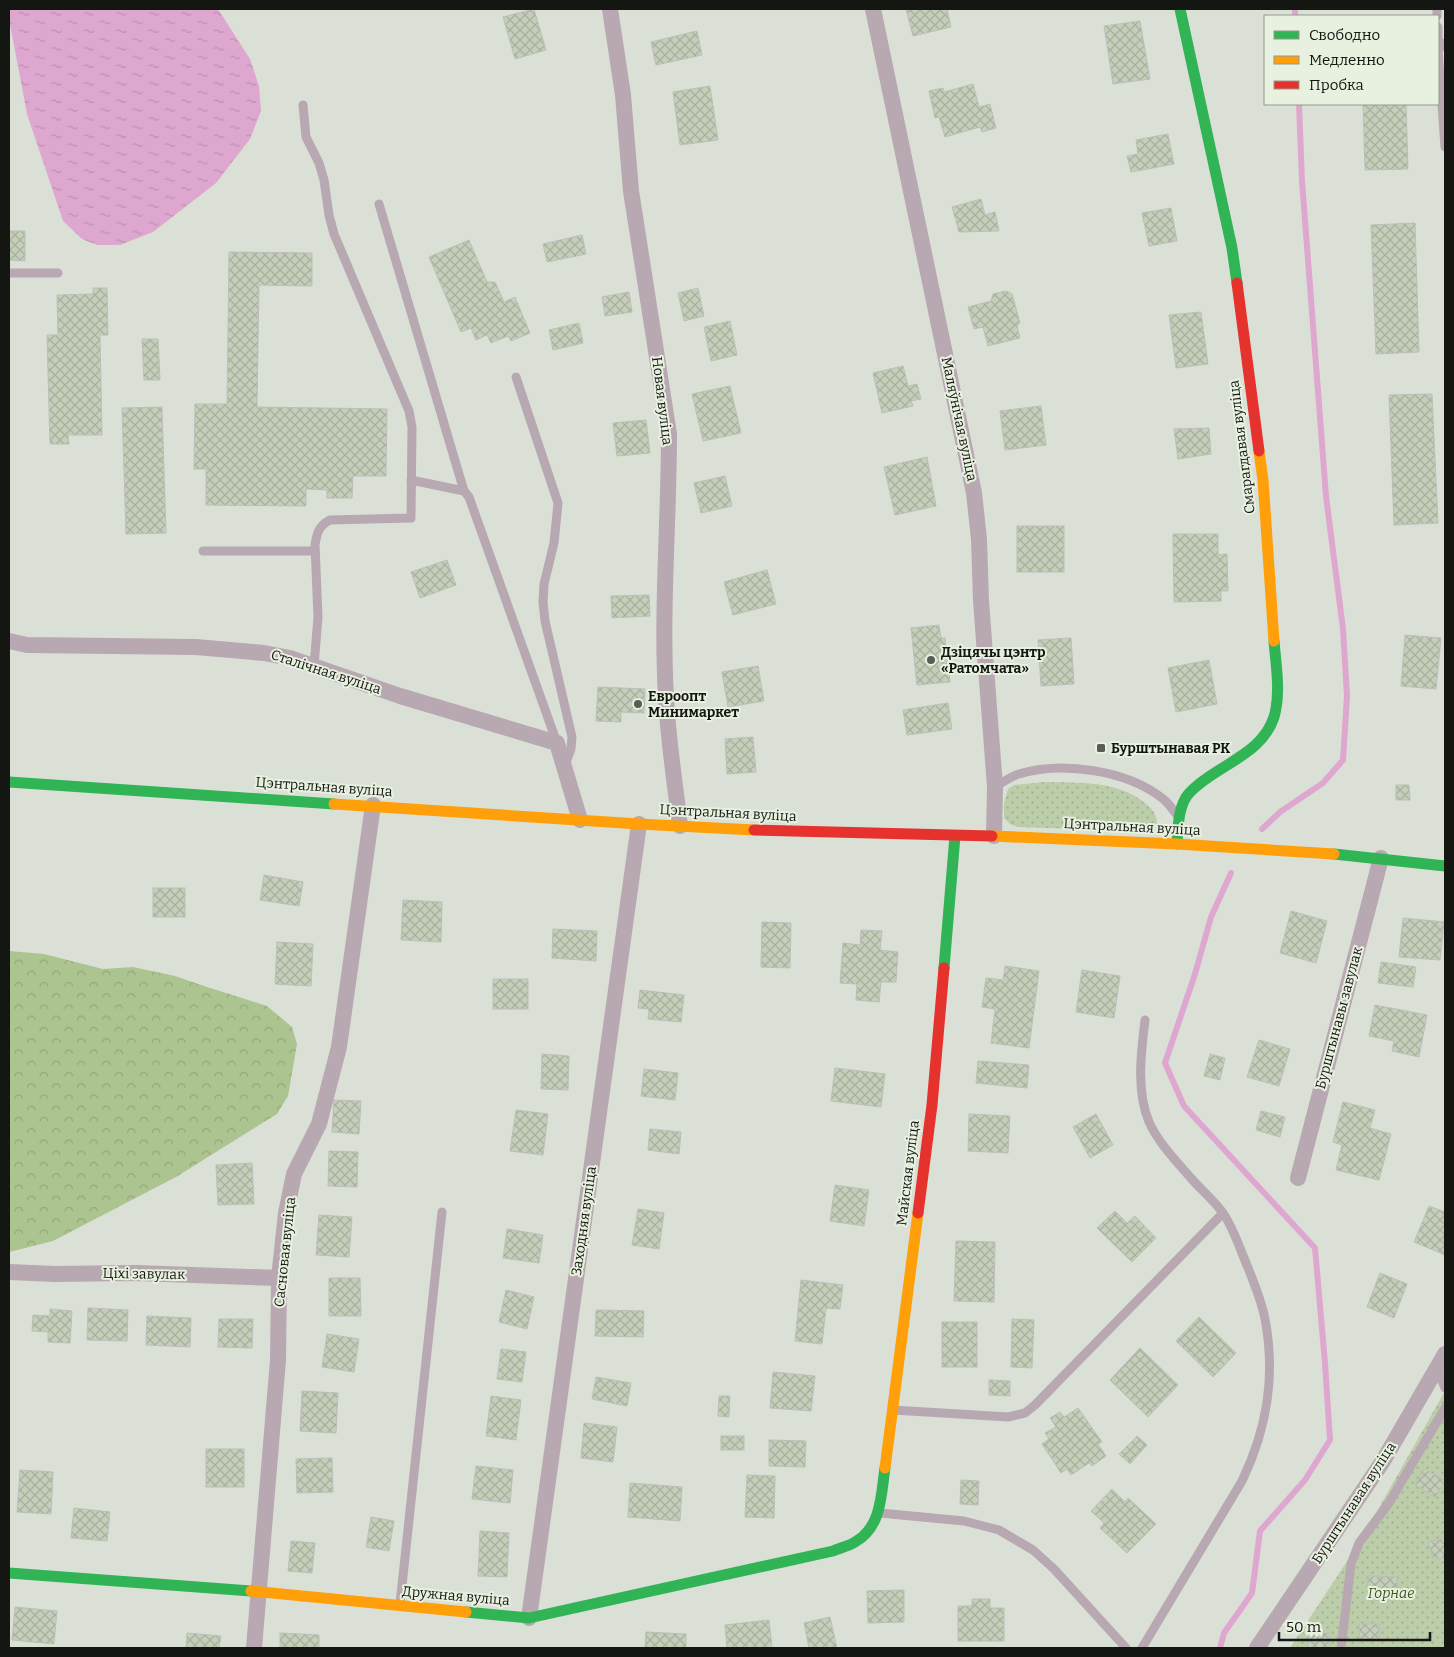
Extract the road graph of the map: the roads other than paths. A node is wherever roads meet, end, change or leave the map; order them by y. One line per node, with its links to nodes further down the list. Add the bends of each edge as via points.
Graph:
1 (610, 9): 25 (street, Новая вуліца, via 623,96 631,192 669,434 664,590 666,697)
2 (873, 9): 20 (street, Маляўнічая вуліца, via 974,493)
3 (1180, 9): 22 (street, Смарагдавая вуліца, via 1232,248 1263,480 1278,699 1276,716 1258,745 1210,774 1187,795)
4 (1439, 64): 6 (lane)
5 (303, 105): 11 (lane, via 306,136 324,180 334,234 409,411)
6 (1445, 147)
7 (380, 204): 12 (lane)
8 (58, 273): 9 (lane)
9 (9, 274)
10 (516, 377): 18 (lane, via 558,503 543,602 572,737)
11 (412, 480): 12 (lane); 14 (lane, via 411,518 330,520 320,525)
12 (464, 491): 17 (lane, via 470,497)
13 (203, 551): 14 (lane)
14 (315, 551): 16 (lane, via 318,617)
15 (9, 641): 16 (street, Сталічная вуліца, via 27,646 239,650 290,658)
16 (314, 666): 17 (street, Сталічная вуліца, via 400,696)
17 (557, 743): 18 (street)
18 (564, 768): 23 (street)
19 (9, 782): 21 (street, Цэнтральная вуліца)
20 (995, 787): 22 (lane, via 1017,774 1052,768 1089,770 1123,776 1163,798); 27 (street, Маляўнічая вуліца)
21 (372, 806): 23 (street, Цэнтральная вуліца); 36 (street, Сасновая вуліца, via 339,1047 319,1124 294,1174)
22 (1179, 817): 28 (street, Смарагдавая вуліца)
23 (580, 820): 24 (street, Цэнтральная вуліца)
24 (639, 824): 25 (street, Цэнтральная вуліца); 46 (street, Заходняя вуліца)
25 (680, 826): 26 (street, Цэнтральная вуліца)
26 (955, 836): 27 (street, Цэнтральная вуліца); 41 (street, Майская вуліца, via 932,1105)
27 (994, 836): 28 (street, Цэнтральная вуліца)
28 (1177, 844): 29 (street, Цэнтральная вуліца)
29 (1381, 858): 30 (street, Цэнтральная вуліца); 32 (street, Бурштынавы завулак)
30 (1445, 866)
31 (1145, 1020): 34 (lane, via 1142,1094 1150,1122 1165,1147)
32 (1298, 1178)
33 (442, 1212): 45 (lane)
34 (1223, 1213): 41 (lane, via 1025,1413 1008,1417); 49 (lane, via 1258,1290 1265,1319 1269,1362 1266,1416 1254,1457 1242,1481)
35 (9, 1272): 36 (street, Ціхі завулак)
36 (279, 1278): 44 (street, Сасновая вуліца, via 278,1360)
37 (1445, 1354): 38 (street, Бурштынавая вуліца)
38 (1437, 1369): 39 (lane); 50 (street, Бурштынавая вуліца, via 1383,1460)
39 (1445, 1388)
40 (1445, 1408): 51 (lane, via 1388,1503 1359,1543 1351,1564)
41 (893, 1410): 42 (street, Майская вуліца)
42 (880, 1513): 46 (street, Дружная вуліца, via 856,1542 833,1551); 48 (lane, via 964,1521 999,1530 1033,1550 1054,1569)
43 (9, 1573): 44 (street, Дружная вуліца)
44 (258, 1592): 45 (street, Дружная вуліца); 47 (street, Сасновая вуліца)
45 (399, 1606): 46 (street, Дружная вуліца)
46 (529, 1618)
47 (254, 1648)
48 (1126, 1648)
49 (1142, 1648)
50 (1257, 1648)
51 (1341, 1648)

